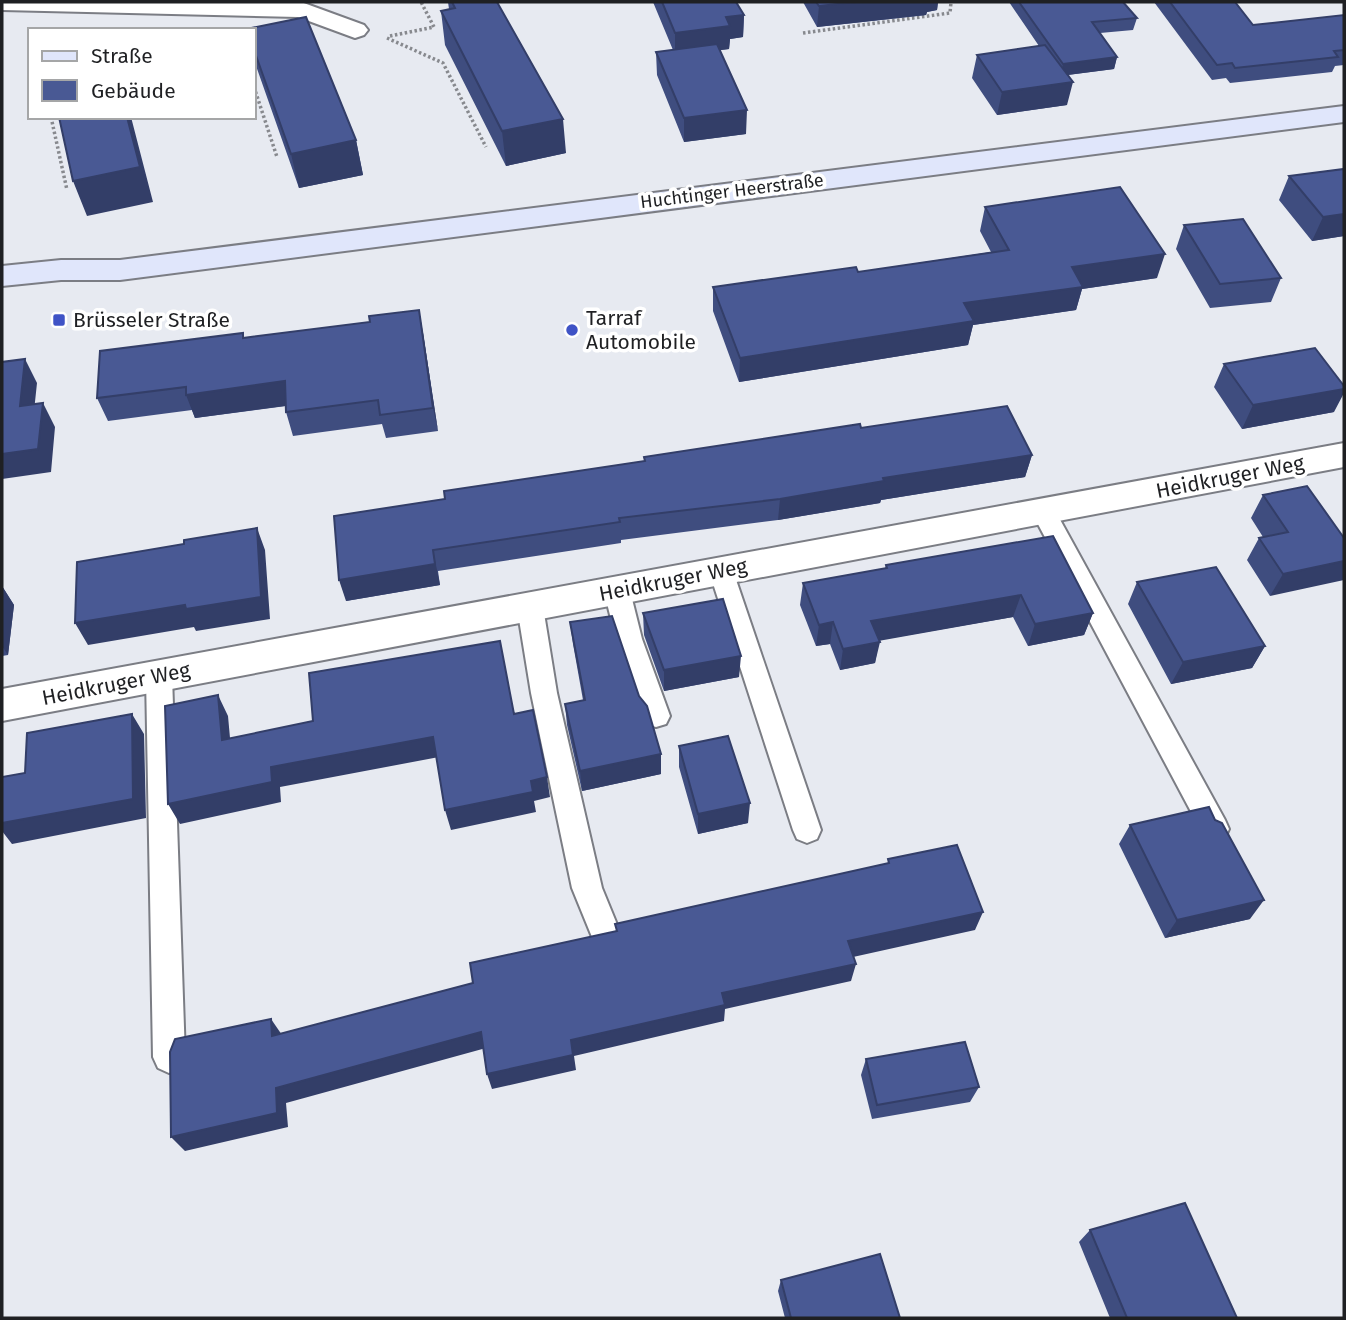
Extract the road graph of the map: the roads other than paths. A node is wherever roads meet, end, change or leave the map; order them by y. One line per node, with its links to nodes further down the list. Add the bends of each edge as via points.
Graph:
1 (2, 3): 2 (street, via 300,10)
2 (355, 30)
3 (1344, 114): 4 (main road, Huchtinger Heerstraße)
4 (120, 270): 5 (main road, Huchtinger Heerstraße); 6 (main road, Huchtinger Heerstraße)
5 (2, 276)
6 (2, 291)
7 (1344, 455): 8 (street, Heidkruger Weg)
8 (1043, 511): 9 (street, Heidkruger Weg); 15 (lane)
9 (721, 571): 10 (street, Heidkruger Weg); 16 (lane)
10 (617, 591): 11 (street, Heidkruger Weg); 14 (lane)
11 (530, 607): 12 (street, Heidkruger Weg); 17 (lane, via 587,888)
12 (159, 676): 13 (street, Heidkruger Weg); 18 (lane)
13 (2, 705)
14 (656, 716)
15 (1215, 829)
16 (807, 830)
17 (604, 927)
18 (169, 1058)

